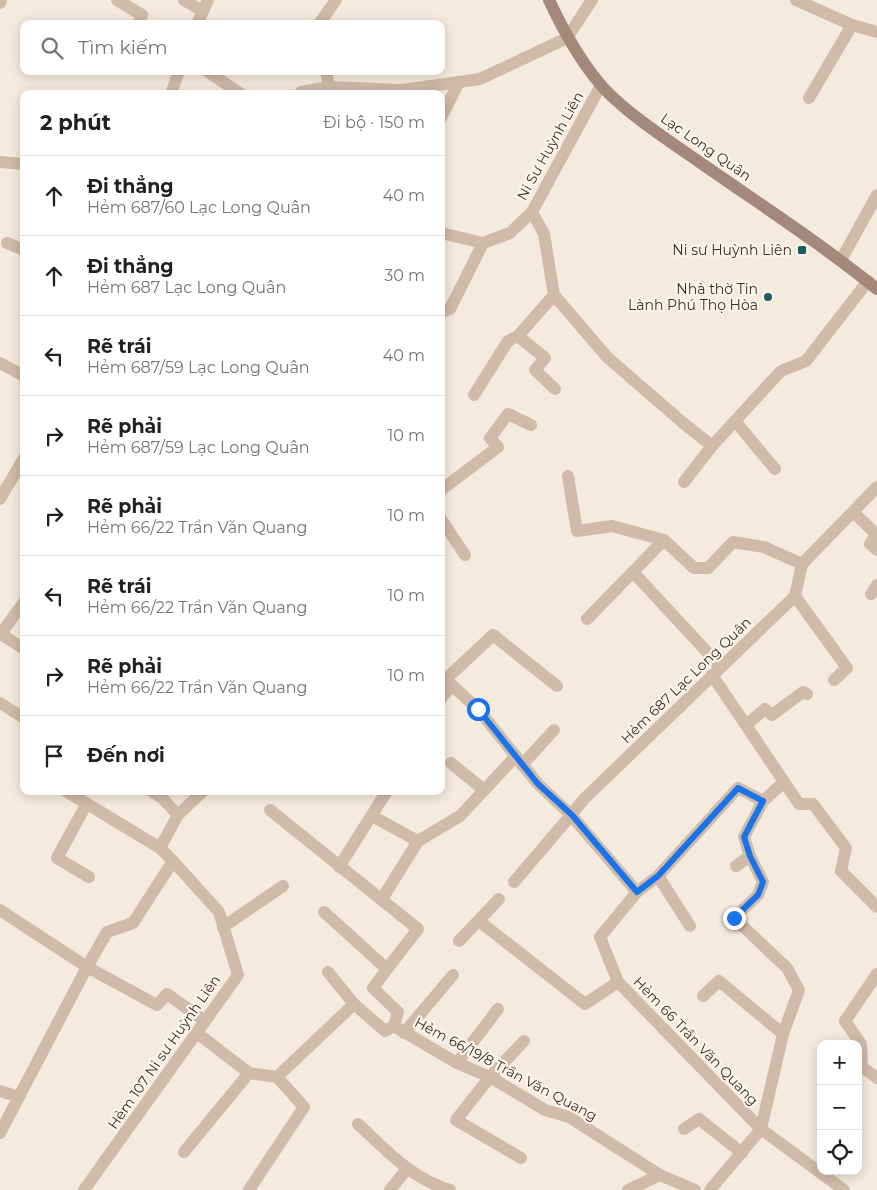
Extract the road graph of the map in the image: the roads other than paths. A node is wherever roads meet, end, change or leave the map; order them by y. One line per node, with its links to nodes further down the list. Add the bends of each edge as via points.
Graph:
1 (117, 0): 9 (street, via 142,15)
2 (184, 0): 7 (street)
3 (336, 0): 11 (street)
4 (549, 0): 14 (main road, Lạc Long Quân)
5 (592, 0): 14 (street)
6 (796, 0): 8 (street)
7 (205, 5): 10 (street)
8 (824, 6): 12 (street)
9 (140, 20)
10 (199, 20)
11 (322, 20)
12 (852, 24): 13 (street); 24 (street)
13 (877, 32)
14 (567, 38): 18 (street, via 480,79); 19 (main road, Lạc Long Quân)
15 (178, 75): 21 (street)
16 (213, 75): 22 (street)
17 (327, 75): 20 (street)
18 (460, 82): 20 (street, via 402,90); 25 (street)
19 (601, 85): 29 (street, Ni Sư Huỳnh Liên); 34 (main road, Lạc Long Quân, via 659,134)
20 (329, 86): 23 (street)
21 (172, 90)
22 (235, 90)
23 (310, 90)
24 (808, 98)
25 (445, 110)
26 (0, 162): 27 (street)
27 (20, 164)
28 (877, 195): 34 (street)
29 (532, 212): 32 (street, Ni Sư Huỳnh Liên, via 510,232); 36 (street, via 544,234)
30 (445, 234): 32 (street)
31 (8, 243): 33 (street)
32 (483, 243): 37 (street, via 450,309)
33 (20, 248)
34 (841, 260): 35 (main road, Lạc Long Quân)
35 (872, 285): 43 (street, via 806,361 781,371)
36 (554, 295): 38 (street); 45 (street, via 607,357)
37 (445, 311)
38 (518, 336): 41 (street, via 545,358 535,370); 42 (street, via 508,341)
39 (0, 363): 40 (street)
40 (20, 374)
41 (555, 389)
42 (474, 395)
43 (735, 421): 45 (street); 47 (street)
44 (531, 425): 50 (street, via 508,414 490,438 498,447)
45 (712, 446): 49 (street)
46 (20, 465): 52 (street)
47 (776, 469)
48 (568, 476): 55 (street, via 577,531 612,526)
49 (684, 482)
50 (445, 487)
51 (877, 487): 53 (street)
52 (0, 499)
53 (853, 512): 56 (street, via 876,534 870,544); 58 (street)
54 (445, 525): 57 (street)
55 (664, 540): 58 (street, via 694,568 708,568 732,542 764,547); 59 (street)
56 (877, 550)
57 (465, 555)
58 (802, 564): 60 (street)
59 (633, 572): 62 (street); 65 (street)
60 (795, 596): 65 (street, Hẻm 687 Lạc Long Quân); 67 (street, via 847,668)
61 (20, 607): 63 (street)
62 (587, 619)
63 (0, 634): 64 (street)
64 (20, 646)
65 (716, 671): 72 (street); 86 (street, Hẻm 687 Lạc Long Quân, via 584,799)
66 (446, 680): 68 (street, via 493,635); 74 (street, via 478,709)
67 (834, 680)
68 (557, 686)
69 (807, 694): 72 (street, via 803,692 772,715 764,709)
70 (0, 703): 71 (street)
71 (20, 716)
72 (746, 725): 76 (street)
73 (554, 730): 74 (street)
74 (519, 760): 77 (street); 86 (street, via 538,784)
75 (451, 763): 77 (street)
76 (784, 782): 82 (street); 101 (street, via 799,804 813,804 846,848 841,870)
77 (484, 790): 88 (street, via 460,816)
78 (72, 795): 83 (street, Hẻm 107 Ni sư Huỳnh Liên)
79 (161, 795): 85 (street)
80 (199, 795): 85 (street)
81 (384, 795): 87 (street)
82 (763, 801): 90 (street, via 744,837); 95 (street, via 738,788)
83 (86, 805): 89 (street, Hẻm 107 Ni sư Huỳnh Liên); 94 (street, via 57,858)
84 (270, 810): 93 (street)
85 (178, 815): 89 (street)
86 (572, 815): 96 (street, Hẻm 687 Lạc Long Quân); 98 (street)
87 (372, 816): 88 (street); 93 (street)
88 (418, 840): 99 (street)
89 (160, 848): 91 (street, Hẻm 107 Ni sư Huỳnh Liên)
90 (750, 856): 92 (street); 120 (street, via 763,882 758,895 734,918 787,968 799,990)
91 (173, 861): 106 (street, Hẻm 107 Ni sư Huỳnh Liên, via 219,912); 108 (street, via 133,923 107,932)
92 (736, 866)
93 (339, 867): 99 (street)
94 (89, 876)
95 (658, 876): 98 (street); 105 (street)
96 (514, 882)
97 (283, 886): 106 (street)
98 (637, 892): 113 (street, via 600,937)
99 (382, 899): 109 (street, via 418,930)
100 (499, 899): 104 (street)
101 (877, 906)
102 (0, 910): 108 (street)
103 (324, 912): 109 (street)
104 (479, 920): 107 (street); 113 (street, Hẻm 66 Trần Văn Quang, via 585,1004)
105 (690, 926)
106 (223, 927): 117 (street, Hẻm 107 Ni sư Huỳnh Liên, via 238,975)
107 (459, 941)
108 (87, 967): 117 (street, via 157,1005 167,994); 128 (street)
109 (387, 969): 118 (street, Hẻm 66/19/8 Trần Văn Quang, via 373,988 398,1012)
110 (328, 972): 115 (street)
111 (877, 974): 126 (street, via 845,1021 861,1044 862,1067)
112 (453, 975): 118 (street)
113 (618, 982): 131 (street, Hẻm 66 Trần Văn Quang)
114 (702, 996): 120 (street, via 719,981)
115 (354, 1004): 118 (street, via 384,1031); 124 (street)
116 (498, 1009): 122 (street)
117 (205, 1021): 119 (street, Hẻm 107 Ni sư Huỳnh Liên)
118 (399, 1029): 122 (street, Hẻm 66/19/8 Trần Văn Quang)
119 (197, 1033): 123 (street); 138 (street, Hẻm 107 Ni sư Huỳnh Liên)
120 (783, 1034): 131 (street)
121 (524, 1041): 125 (street)
122 (457, 1063): 125 (street, Hẻm 66/19/8 Trần Văn Quang)
123 (249, 1073): 124 (street); 133 (street)
124 (277, 1077): 139 (street, via 304,1107)
125 (490, 1077): 135 (street, via 456,1120); 137 (street, Hẻm 66/19/8 Trần Văn Quang, via 545,1110 569,1117)
126 (877, 1078)
127 (0, 1091): 128 (street)
128 (19, 1097): 132 (street)
129 (358, 1124): 136 (street)
130 (684, 1129): 134 (street, via 699,1119)
131 (761, 1130): 134 (street); 145 (street, Hẻm 66 Trần Văn Quang)
132 (1, 1131)
133 (184, 1152)
134 (742, 1153): 144 (street)
135 (521, 1158)
136 (407, 1169): 140 (street); 141 (street, via 435,1186)
137 (660, 1175): 142 (street); 143 (street, Hẻm 66/19/8 Trần Văn Quang)
138 (84, 1190)
139 (249, 1190)
140 (390, 1190)
141 (450, 1190)
142 (628, 1190)
143 (695, 1190)
144 (710, 1190)
145 (844, 1190)

